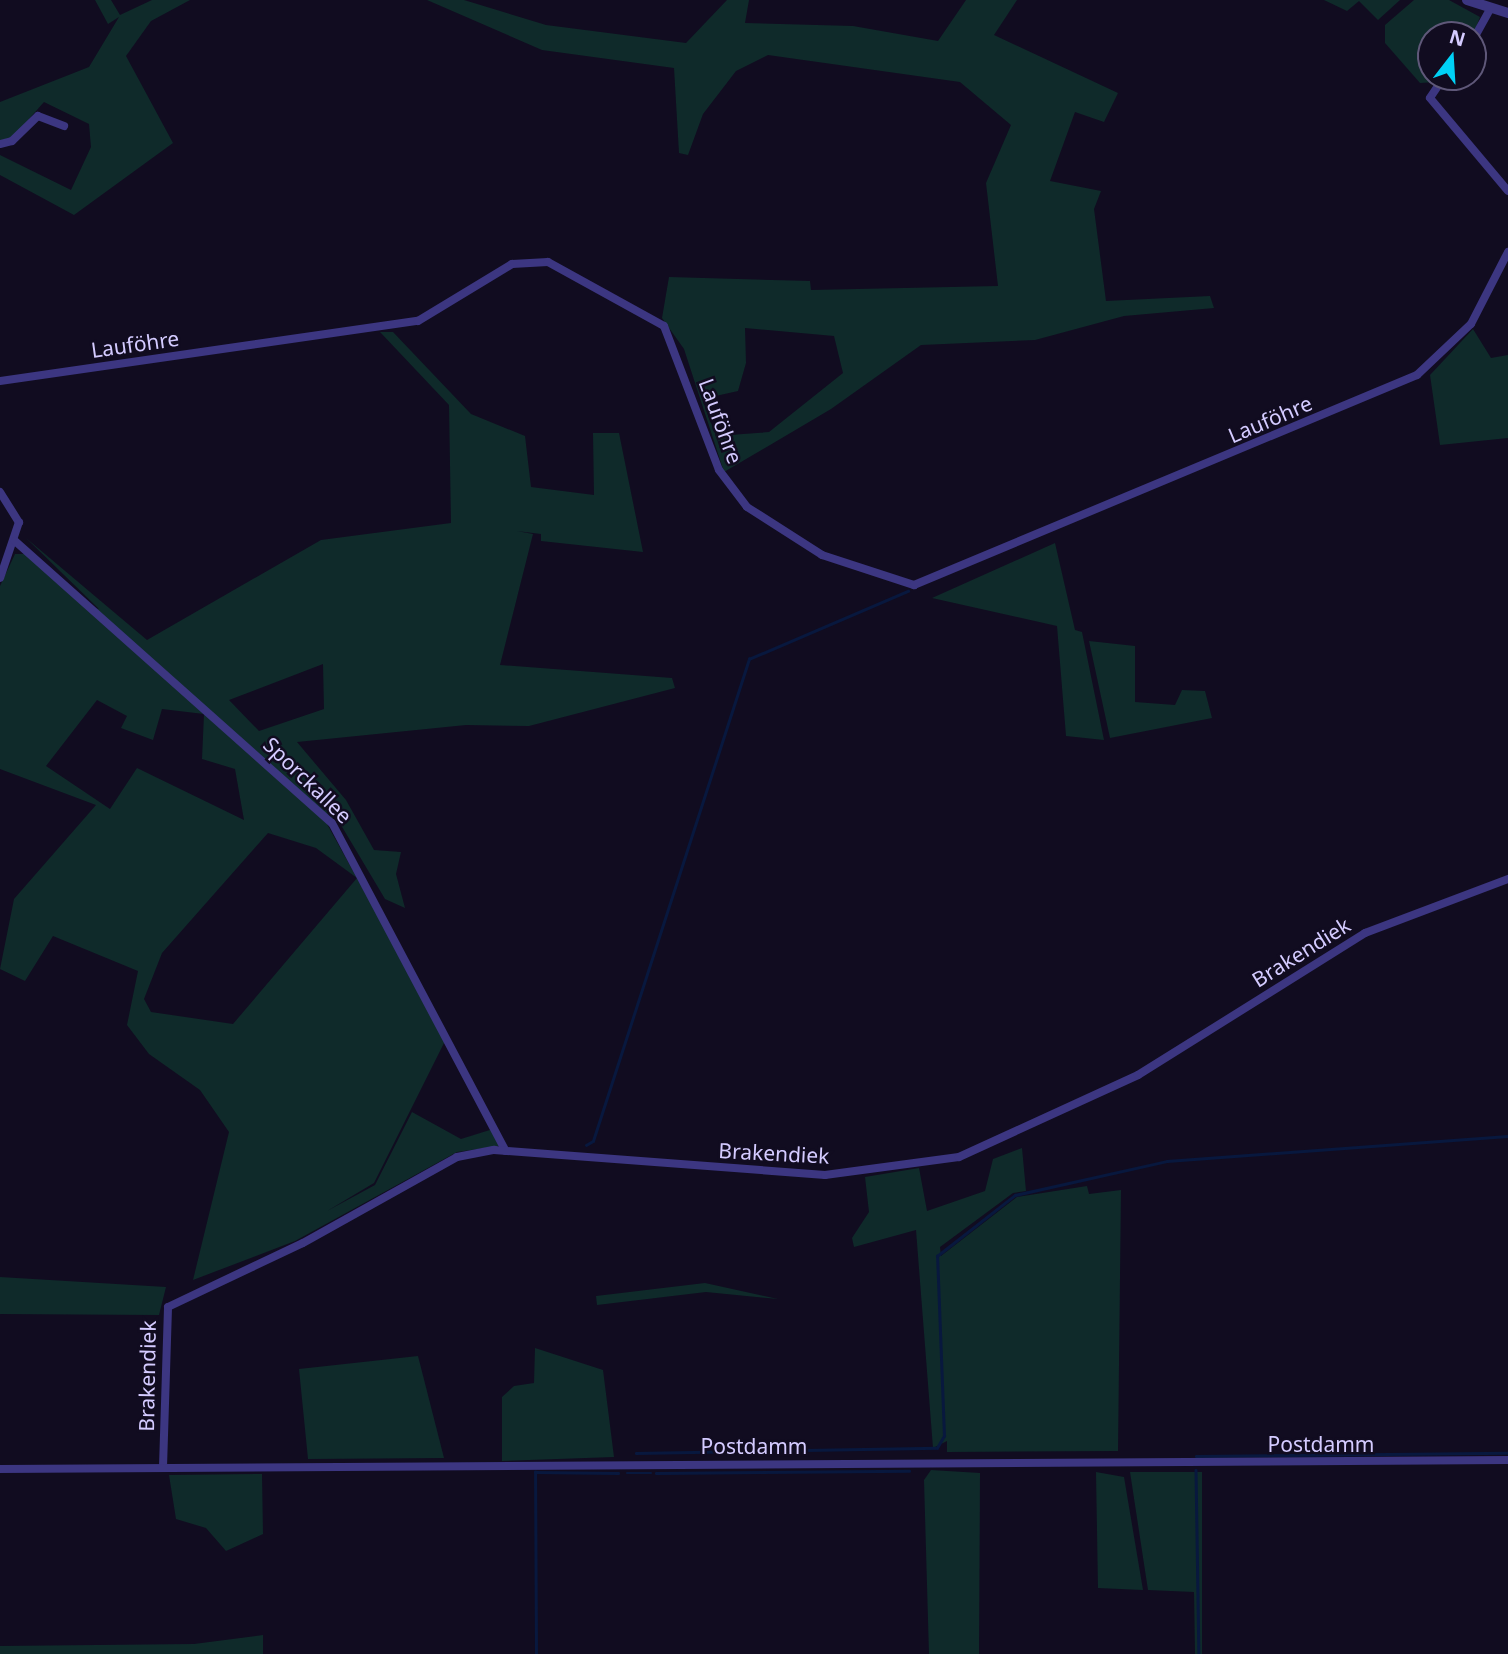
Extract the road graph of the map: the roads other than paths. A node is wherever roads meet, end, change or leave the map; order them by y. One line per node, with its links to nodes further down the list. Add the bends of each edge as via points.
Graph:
1 (1467, 0): 2 (street)
2 (1490, 8): 3 (street); 4 (street)
3 (1508, 13)
4 (1483, 21)
5 (1435, 91): 8 (street, via 1430,98)
6 (64, 126): 7 (street, via 38,116 12,141)
7 (0, 144)
8 (1508, 191)
9 (1508, 253): 10 (street, Lauföhre, via 1471,324 1417,375 914,585 822,555 747,507 719,470 664,326 548,262 512,264 418,321)
10 (0, 381)
11 (0, 492): 12 (street, via 19,522)
12 (15, 541): 13 (street); 15 (street, Sporckallee, via 332,823)
13 (0, 578)
14 (1508, 879): 15 (street, Brakendiek, via 1366,933 1138,1075 959,1157 825,1175)
15 (506, 1151): 17 (street, Brakendiek, via 457,1157 303,1243 176,1299 163,1329)
16 (1508, 1460): 17 (street, Postdamm)
17 (163, 1467): 18 (street, Postdamm)
18 (0, 1469)

